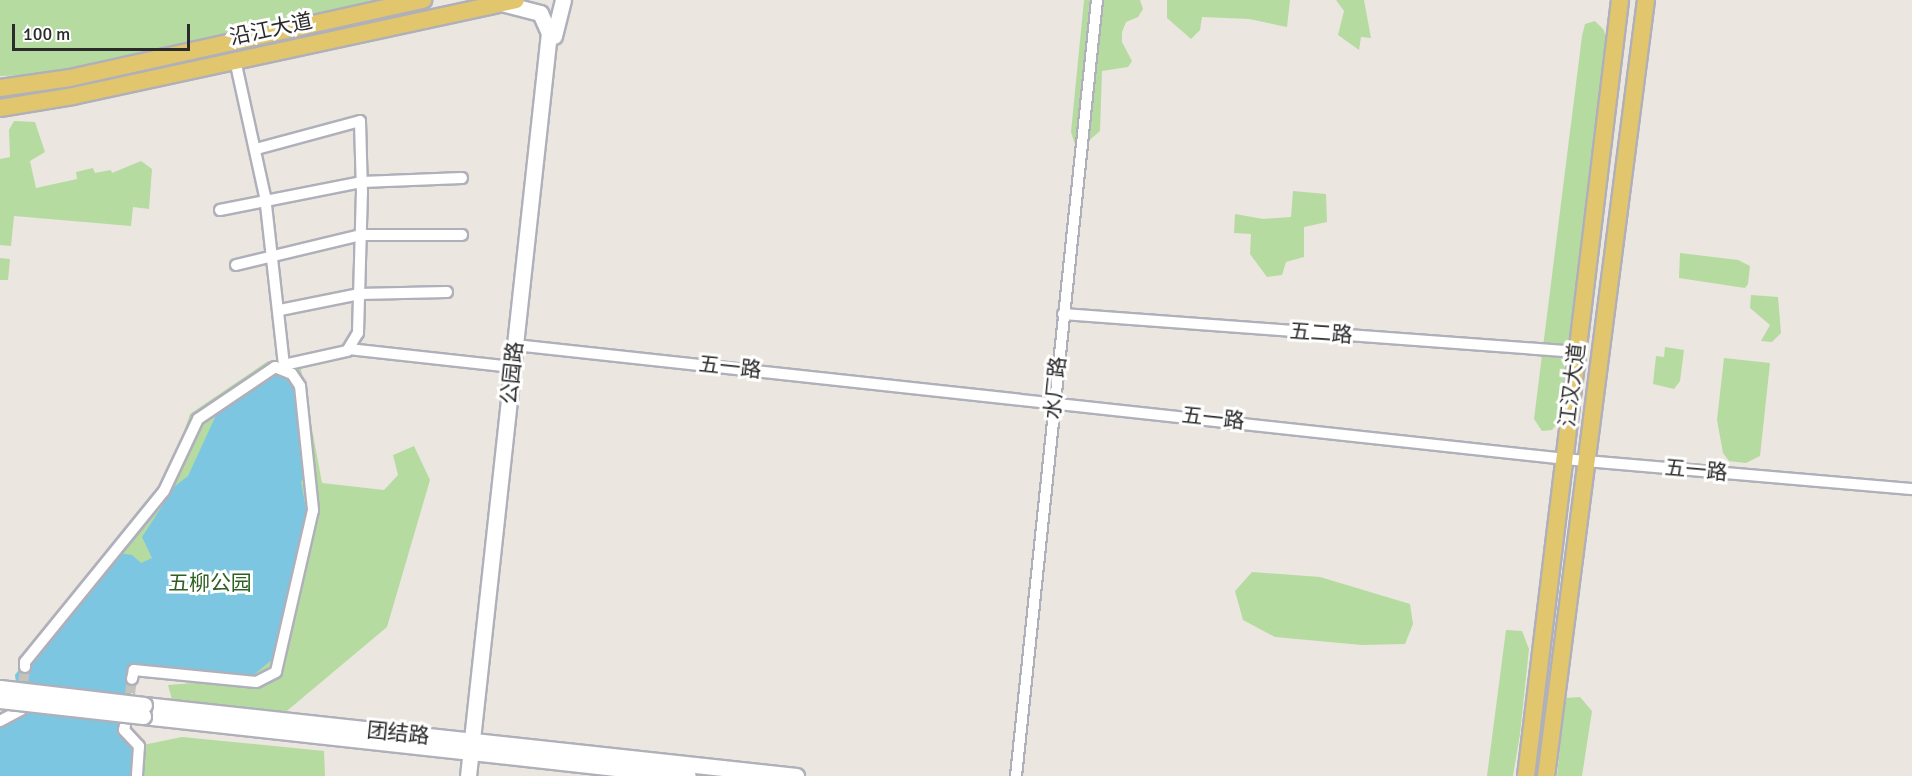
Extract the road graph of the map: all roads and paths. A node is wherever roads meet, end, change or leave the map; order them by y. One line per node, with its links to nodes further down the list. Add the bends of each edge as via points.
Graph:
1 (423, 0): 8 (main road, 沿江大道, via 70,78)
2 (563, 0): 23 (street, via 556,24)
3 (1097, 0): 22 (street, 水厂路)
4 (1620, 0): 25 (main road, 江汉大道)
5 (1646, 0): 29 (main road, 江汉大道)
6 (508, 2): 7 (main road, 沿江大道); 23 (street, 公园路, via 540,13 549,33)
7 (235, 60): 9 (main road, 沿江大道); 10 (street)
8 (0, 88)
9 (0, 108)
10 (256, 148): 12 (street, via 360,121); 13 (street)
11 (462, 178): 12 (street)
12 (362, 182): 13 (street); 16 (street)
13 (266, 200): 14 (street); 17 (street)
14 (220, 210)
15 (462, 235): 16 (street)
16 (361, 236): 17 (street); 20 (street)
17 (274, 257): 18 (street); 21 (street)
18 (236, 265)
19 (447, 292): 20 (street)
20 (359, 294): 21 (street); 24 (street, via 358,333)
21 (280, 310): 24 (street, via 284,365)
22 (1063, 314): 25 (street, 五二路); 27 (street, 水厂路)
23 (518, 345): 26 (street, 公园路); 27 (street, 五一路); 39 (street)
24 (349, 349): 26 (street)
25 (1578, 352): 28 (main road, 江汉大道)
26 (512, 367): 39 (street, 公园路)
27 (1053, 400): 28 (street, 五一路); 45 (street, 水厂路)
28 (1565, 458): 29 (street, 五一路); 46 (main road, 江汉大道)
29 (1585, 461): 30 (street, 五一路); 47 (main road, 江汉大道)
30 (1912, 489)
31 (25, 667): 32 (street, via 25,662 164,491 198,419 275,367 292,374 300,386 313,510 276,672 256,682 134,670)
32 (132, 678)
33 (0, 688): 36 (street, 团结路, bridge)
34 (0, 700): 36 (street, 团结路, bridge)
35 (21, 710): 37 (street)
36 (143, 711): 39 (street, 团结路)
37 (0, 721)
38 (125, 725): 40 (street, via 124,730 138,746)
39 (475, 747): 41 (street, 公园路); 42 (street); 43 (street, 团结路); 44 (street, 团结路)
40 (137, 776)
41 (468, 776)
42 (475, 776)
43 (688, 776)
44 (796, 776)
45 (1016, 776)
46 (1526, 776)
47 (1546, 776)

